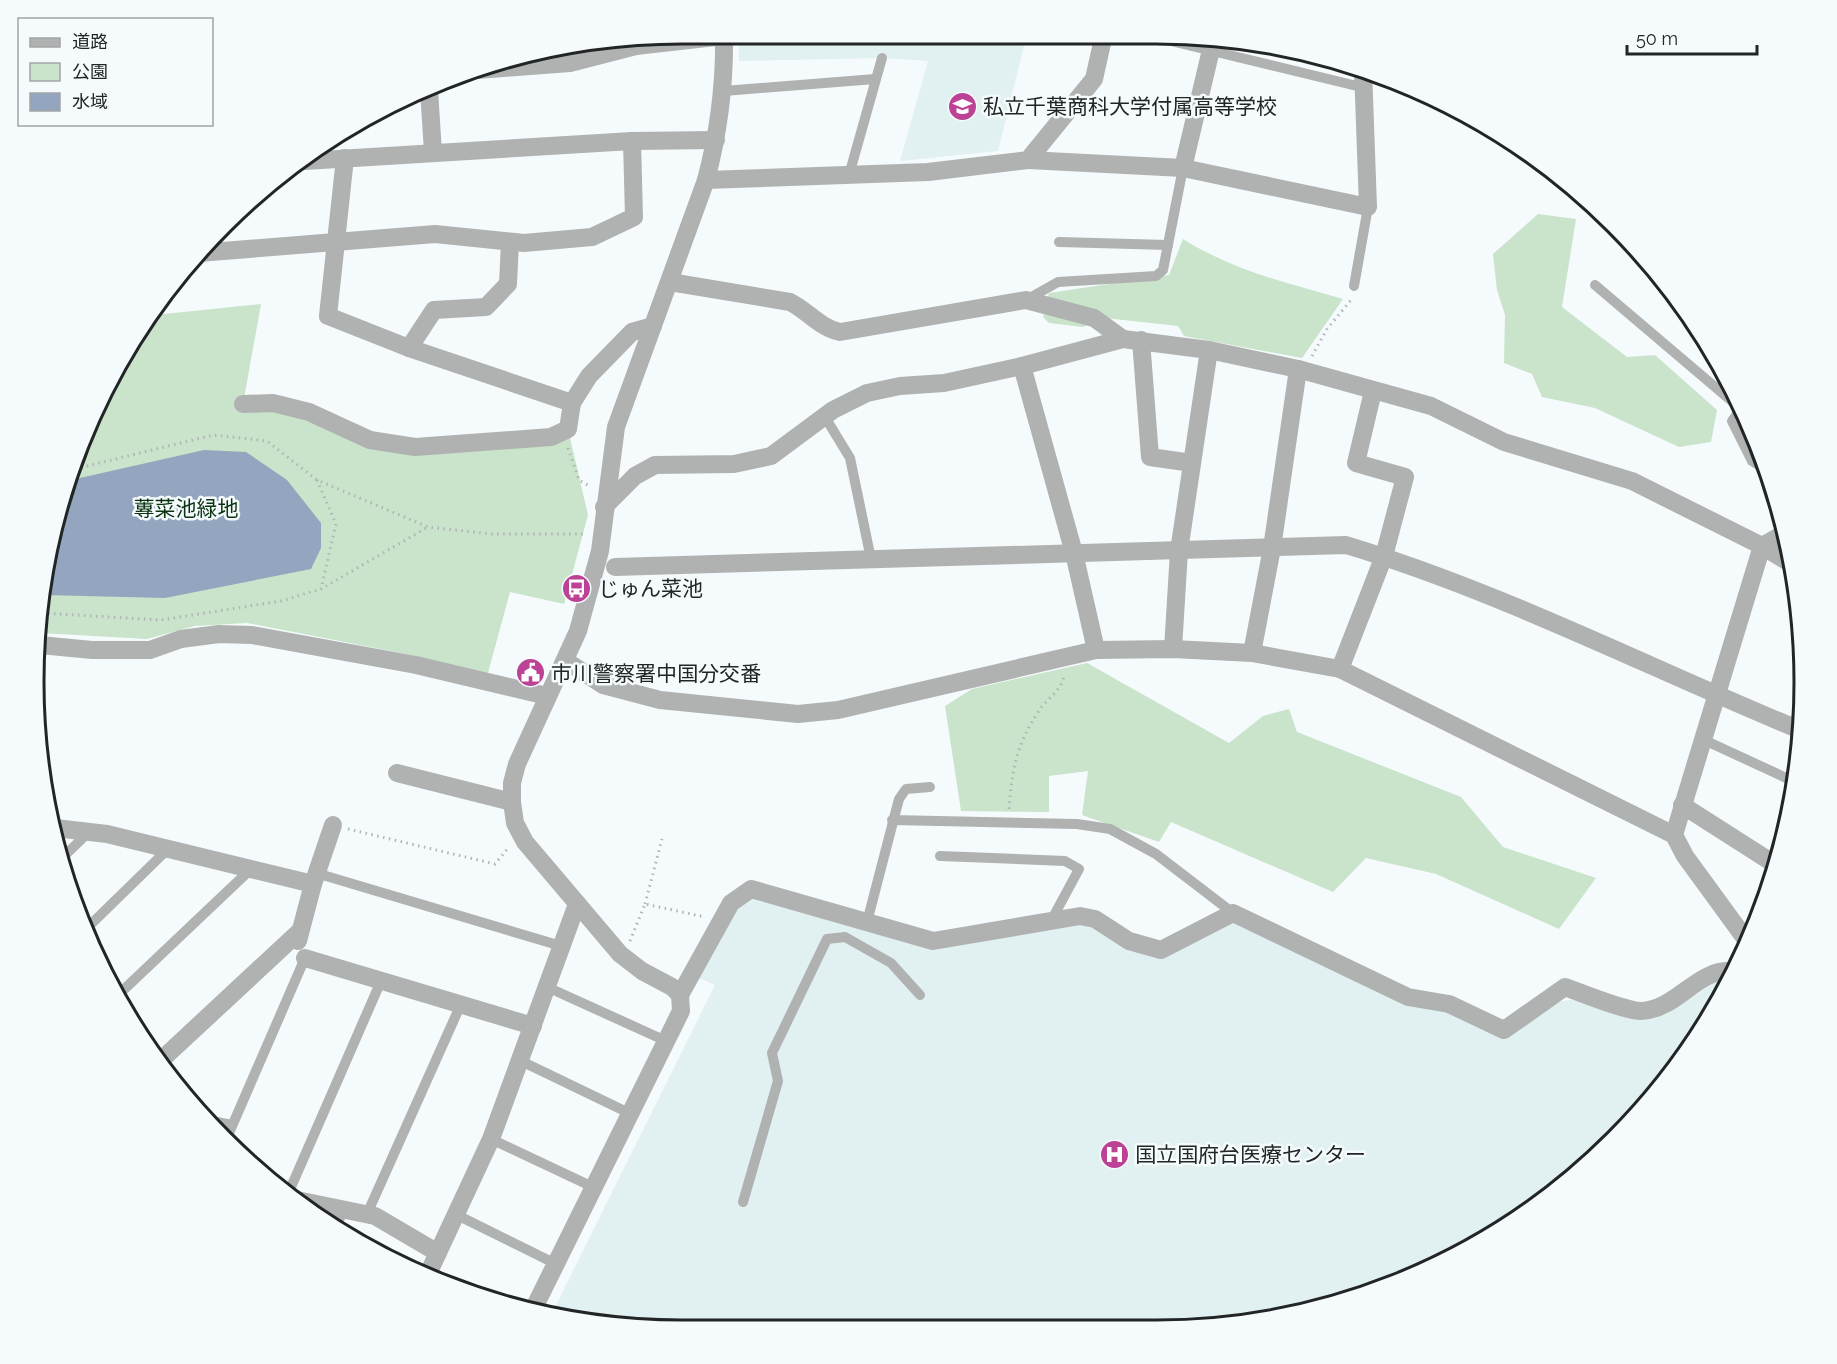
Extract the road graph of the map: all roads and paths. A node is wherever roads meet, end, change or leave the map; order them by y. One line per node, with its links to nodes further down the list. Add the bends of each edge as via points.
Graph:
1 (724, 44): 10 (street)
2 (1102, 44): 17 (street, via 1094,79)
3 (1212, 46): 18 (street)
4 (623, 47): 7 (street, via 570,63)
5 (1224, 48): 8 (lane)
6 (882, 58): 9 (lane)
7 (508, 68)
8 (1362, 78): 21 (street)
9 (875, 79): 10 (lane); 19 (lane)
10 (724, 91): 12 (street)
11 (429, 96): 14 (street)
12 (716, 140): 13 (street); 20 (street)
13 (632, 141): 14 (street); 23 (street, via 634,217 592,237)
14 (433, 152): 15 (street)
15 (345, 158): 16 (street); 22 (street)
16 (315, 159)
17 (1028, 160): 18 (street); 19 (street, via 928,172)
18 (1183, 168): 21 (street); 25 (lane)
19 (849, 175): 20 (street)
20 (706, 180): 27 (street)
21 (1368, 207): 29 (lane)
22 (335, 241): 23 (street, via 435,234); 26 (street); 33 (street, via 328,316)
23 (510, 242): 33 (street, via 508,284 486,307 434,310)
24 (1059, 242): 25 (lane)
25 (1168, 245): 30 (lane, via 1163,270 1156,276 1058,282)
26 (211, 252)
27 (670, 282): 30 (street, via 790,302 828,330 840,332); 31 (street)
28 (1595, 285): 38 (lane)
29 (1354, 286): 36 (path, via 1351,299)
30 (1026, 300): 32 (street, via 1094,318)
31 (653, 326): 39 (street, via 632,332 589,376); 48 (street, via 616,427)
32 (1132, 339): 34 (street); 35 (street); 45 (street, via 1150,458)
33 (409, 348): 39 (street)
34 (1209, 350): 36 (street); 45 (street)
35 (1022, 366): 42 (street, via 944,383 867,393); 55 (street)
36 (1301, 370): 37 (street); 53 (street)
37 (1372, 391): 52 (street, via 1431,406 1504,442 1632,481); 56 (street, via 1356,463 1405,477)
38 (1726, 396)
39 (572, 403): 43 (street)
40 (243, 404): 43 (street, via 273,403 309,412 370,440 415,447 551,437)
41 (1735, 416): 44 (lane, via 1732,421)
42 (825, 417): 48 (street, via 771,456 734,464 655,465 634,476); 58 (lane, via 850,458)
43 (568, 429): 48 (path, via 567,446 579,480)
44 (1754, 462)
45 (1192, 463): 54 (street)
46 (81, 468): 47 (path, via 213,435 267,441)
47 (317, 480): 49 (path); 60 (path, via 336,524)
48 (604, 502): 50 (street)
49 (428, 527): 50 (path, via 491,534); 60 (path)
50 (602, 534): 67 (street, via 597,566)
51 (1777, 538): 52 (street)
52 (1762, 546): 57 (street); 69 (street)
53 (1272, 548): 54 (street); 56 (street, via 1346,545); 65 (street)
54 (1179, 551): 55 (street); 63 (street)
55 (1074, 552): 58 (street); 64 (street)
56 (1384, 556): 68 (street); 69 (street, via 1562,626)
57 (1781, 558)
58 (871, 559): 59 (street)
59 (615, 567)
60 (321, 589): 61 (path, via 281,600 161,620)
61 (48, 613)
62 (45, 645): 70 (street, via 150,650 181,639 252,635 416,665)
63 (1173, 649): 64 (street); 65 (street)
64 (1096, 650): 66 (street)
65 (1252, 653): 68 (street)
66 (1067, 657): 67 (street, via 838,710 798,714 660,700 603,685); 79 (path, via 1063,683 1039,710 1021,742 1012,769)
67 (566, 660): 70 (street)
68 (1340, 669): 84 (street)
69 (1715, 695): 71 (street); 72 (street)
70 (547, 696): 76 (street, via 517,764)
71 (1792, 726)
72 (1702, 739): 74 (lane); 77 (street)
73 (397, 773): 76 (street)
74 (1786, 778)
75 (930, 787): 78 (lane, via 906,789)
76 (512, 802): 83 (street)
77 (1682, 805): 84 (street); 89 (street)
78 (892, 820): 79 (lane); 97 (lane)
79 (1008, 823): 94 (lane, via 1077,824 1110,829 1156,854)
80 (333, 825): 83 (path, via 495,864); 91 (street)
81 (61, 829): 82 (street)
82 (90, 831): 86 (street); 87 (lane)
83 (520, 834): 92 (street)
84 (1674, 835): 100 (street)
85 (662, 839): 93 (path)
86 (168, 849): 90 (street); 98 (lane)
87 (67, 853)
88 (940, 856): 96 (lane, via 1065,861 1079,869)
89 (1768, 860)
90 (251, 869): 91 (street); 107 (lane)
91 (315, 879): 99 (street); 101 (lane)
92 (577, 904): 101 (street); 102 (street)
93 (645, 904): 95 (path); 102 (path, via 628,945)
94 (1233, 913): 96 (street, via 1161,950 1129,941 1095,919 1080,916); 104 (street, via 1408,997 1449,1004 1504,1030 1565,987 1639,1011 1660,1008 1715,972)
95 (721, 920): 97 (street, via 731,903 751,889); 108 (street)
96 (1051, 921): 97 (street, via 933,941)
97 (867, 922)
98 (91, 924)
99 (300, 931): 103 (street, via 296,949); 113 (street)
100 (1742, 934)
101 (561, 946): 106 (street)
102 (620, 954): 108 (street)
103 (305, 959): 105 (street); 117 (lane)
104 (1724, 972)
105 (381, 981): 110 (street); 120 (lane)
106 (547, 987): 111 (street); 112 (lane)
107 (124, 991)
108 (680, 995): 112 (street, via 681,1011)
109 (920, 995): 122 (lane, via 891,963 845,938 827,939 772,1053 778,1081)
110 (461, 1004): 111 (street); 125 (lane)
111 (533, 1026): 114 (street)
112 (666, 1041): 115 (street)
113 (163, 1054)
114 (521, 1061): 115 (lane); 119 (street)
115 (631, 1114): 121 (street)
116 (221, 1123): 117 (lane)
117 (232, 1125): 118 (lane)
118 (229, 1131)
119 (491, 1139): 121 (lane); 126 (street)
120 (291, 1187)
121 (595, 1188): 129 (street)
122 (743, 1202)
123 (312, 1203): 124 (street)
124 (344, 1208): 125 (street); 127 (lane)
125 (367, 1214): 128 (street)
126 (454, 1214): 128 (street); 129 (lane)
127 (339, 1220)
128 (438, 1253): 130 (street)
129 (556, 1264): 131 (street)
130 (431, 1269)
131 (536, 1303)

